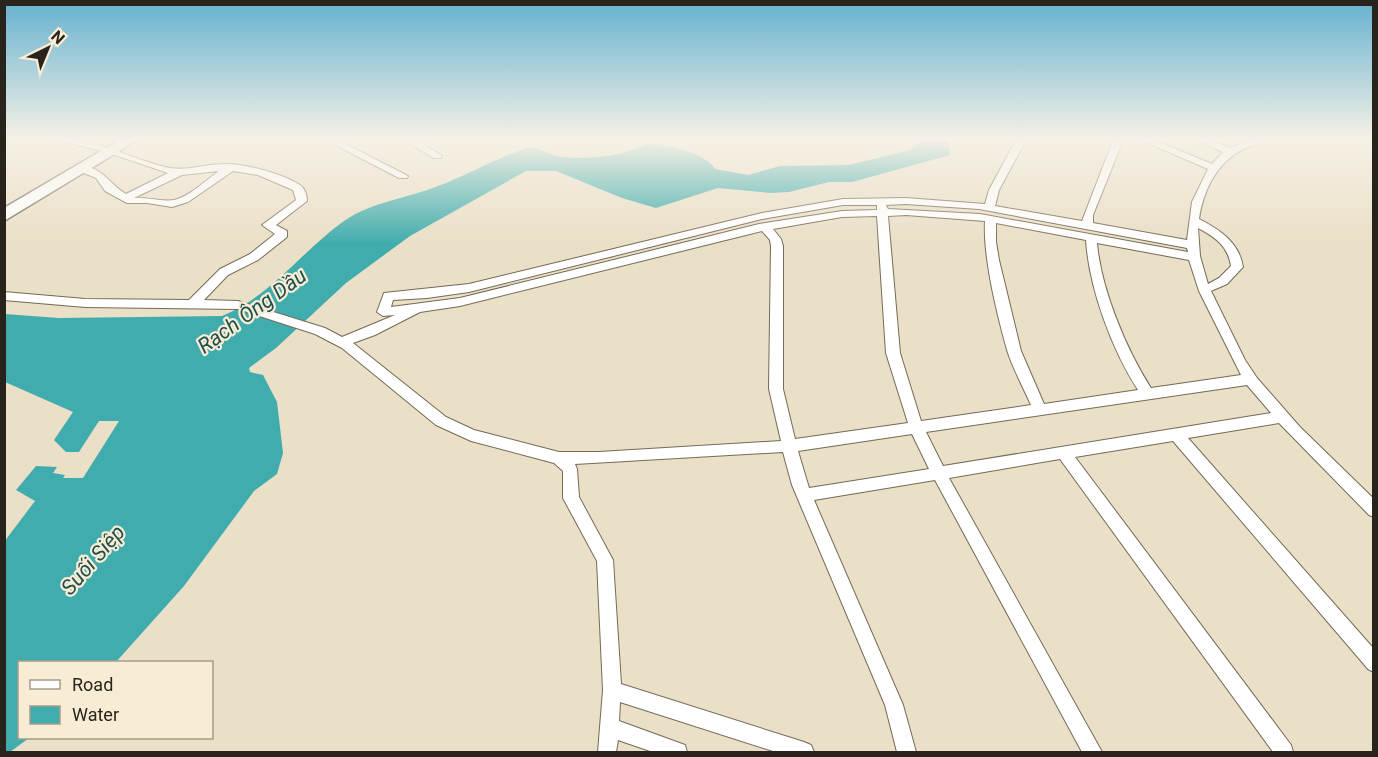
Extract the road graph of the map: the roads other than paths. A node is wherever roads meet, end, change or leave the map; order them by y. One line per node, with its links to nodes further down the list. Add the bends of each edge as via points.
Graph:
1 (76, 173): 14 (main road)
2 (95, 173): 11 (street, via 107,180 109,189)
3 (176, 173): 11 (street)
4 (222, 173): 11 (street, via 172,204)
5 (262, 173): 22 (street, via 297,188 302,201 268,225 283,234 254,257 224,272)
6 (398, 173): 10 (street)
7 (1003, 173): 13 (street, via 994,190)
8 (1105, 173): 17 (street, via 1088,215)
9 (1211, 173): 15 (street, via 1198,198)
10 (403, 176)
11 (125, 198)
12 (882, 207): 13 (street, via 911,212); 16 (street); 19 (street, via 835,203 762,216); 29 (street, via 893,353)
13 (990, 213): 17 (street); 27 (street, via 990,243 1014,351)
14 (4, 216)
15 (1194, 221): 18 (street); 20 (street, via 1215,232 1236,257 1237,267 1231,274)
16 (765, 227): 19 (street); 31 (street, via 777,246 776,389)
17 (1089, 231): 18 (street); 26 (street, via 1090,252 1131,368)
18 (1193, 251): 20 (street)
19 (513, 283): 23 (street, via 460,302); 23 (street, via 388,296 383,312)
20 (1205, 289): 25 (street)
21 (4, 296): 22 (street)
22 (191, 306): 24 (street, via 238,305 320,331)
23 (418, 309): 24 (street)
24 (341, 342): 33 (street, via 441,421 471,435)
25 (1251, 379): 26 (street); 28 (street)
26 (1148, 394): 27 (street)
27 (1040, 410): 29 (street)
28 (1283, 417): 30 (street); 36 (street)
29 (916, 428): 31 (street); 34 (street)
30 (1177, 435): 32 (street); 37 (street)
31 (789, 446): 33 (street); 35 (street)
32 (1064, 453): 34 (street); 45 (street)
33 (560, 458): 38 (street, via 570,469 571,498 605,560)
34 (939, 473): 35 (street); 44 (street)
35 (805, 495): 43 (street, via 894,705)
36 (1374, 510)
37 (1374, 663)
38 (612, 690): 39 (street); 42 (street)
39 (609, 727): 40 (street); 41 (street)
40 (607, 753)
41 (678, 753)
42 (804, 753)
43 (906, 753)
44 (1092, 753)
45 (1284, 753)

